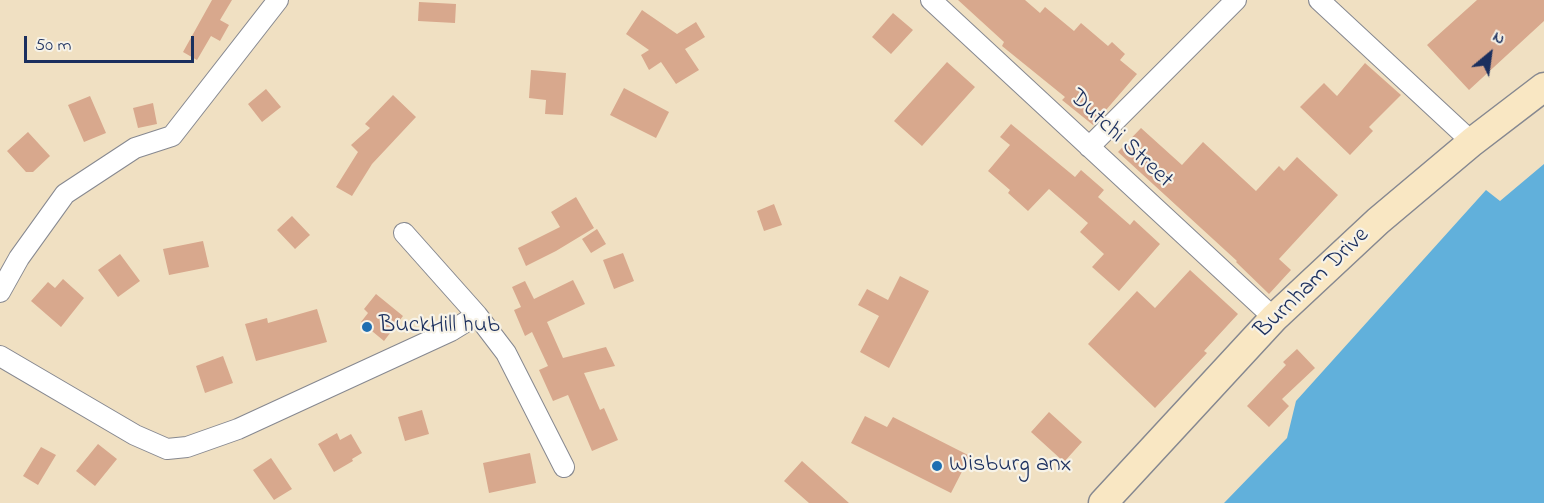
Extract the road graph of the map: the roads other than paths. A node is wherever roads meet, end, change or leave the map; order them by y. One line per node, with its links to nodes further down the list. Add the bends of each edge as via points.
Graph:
1 (278, 0): 9 (street, via 172,136 135,148 65,194)
2 (931, 0): 7 (street, Dutchi Street)
3 (1236, 0): 7 (street)
4 (1319, 0): 6 (street)
5 (1544, 87): 6 (street, Burnham Drive)
6 (1472, 142): 11 (street, Burnham Drive, via 1378,221)
7 (1089, 147): 11 (street, Dutchi Street)
8 (404, 233): 10 (street)
9 (0, 292)
10 (477, 315): 12 (street, via 451,331 238,429 188,447 167,449 135,435); 13 (street, via 506,353)
11 (1274, 318): 14 (street, Burnham Drive)
12 (0, 356)
13 (564, 467)
14 (1103, 503)

